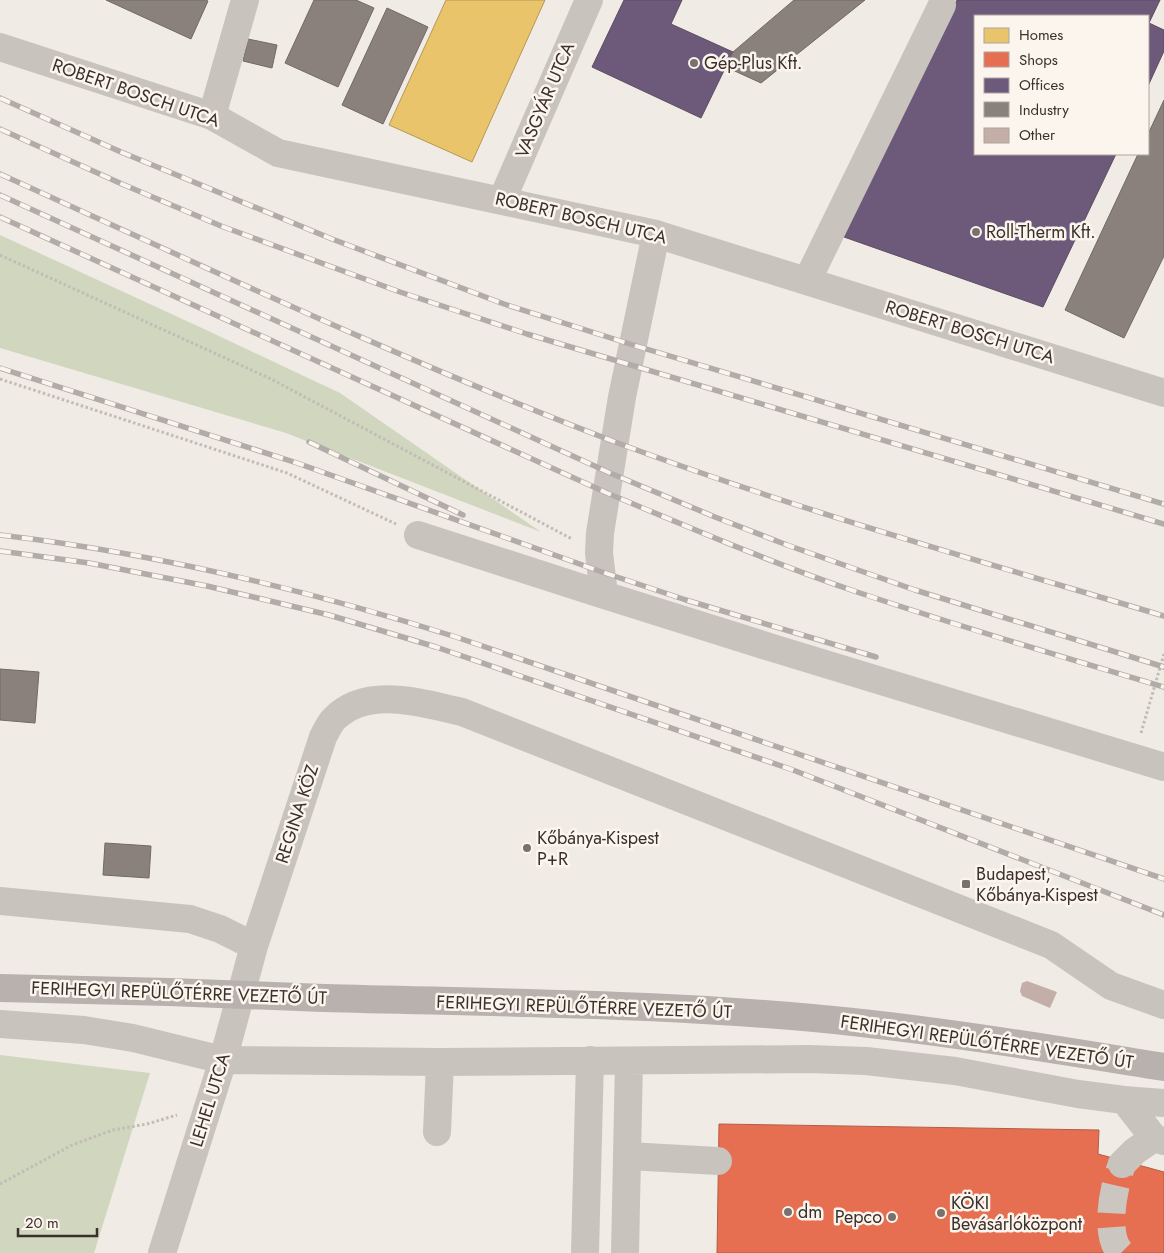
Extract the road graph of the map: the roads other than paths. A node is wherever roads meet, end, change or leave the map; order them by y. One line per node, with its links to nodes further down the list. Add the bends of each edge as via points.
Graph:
1 (245, 0): 5 (street)
2 (589, 0): 6 (street, VASGYÁR UTCA)
3 (942, 5): 8 (street)
4 (0, 47): 5 (street, ROBERT BOSCH UTCA)
5 (212, 116): 6 (street, ROBERT BOSCH UTCA, via 278,153)
6 (502, 200): 7 (street, ROBERT BOSCH UTCA)
7 (656, 234): 8 (street, ROBERT BOSCH UTCA); 11 (street, via 622,397 600,533)
8 (807, 281): 9 (street, ROBERT BOSCH UTCA)
9 (1164, 393)
10 (418, 535): 11 (street)
11 (604, 595): 12 (street)
12 (1164, 767)
13 (0, 901): 14 (street, via 190,919)
14 (254, 946): 16 (street, REGINA KÖZ, via 323,737 333,721 347,709 366,701 386,699 462,712 1052,945 1111,986); 18 (street, LEHEL UTCA)
15 (0, 988): 22 (main road, FERIHEGYI REPÜLŐTÉRRE VEZETŐ ÚT, bridge, via 690,1009 843,1021)
16 (1164, 1005)
17 (0, 1024): 18 (street, via 84,1030 133,1038)
18 (223, 1060): 21 (street); 30 (street, LEHEL UTCA)
19 (590, 1060): 20 (street); 21 (street); 31 (street)
20 (629, 1061): 23 (street, via 866,1061 955,1071); 27 (street)
21 (440, 1062): 25 (street)
22 (1164, 1067)
23 (1124, 1100): 24 (street); 26 (street)
24 (1164, 1103)
25 (437, 1132)
26 (1159, 1139): 29 (street, via 1135,1151)
27 (628, 1156): 28 (street); 32 (street)
28 (718, 1161)
29 (1122, 1164)
30 (162, 1253)
31 (585, 1253)
32 (625, 1253)

